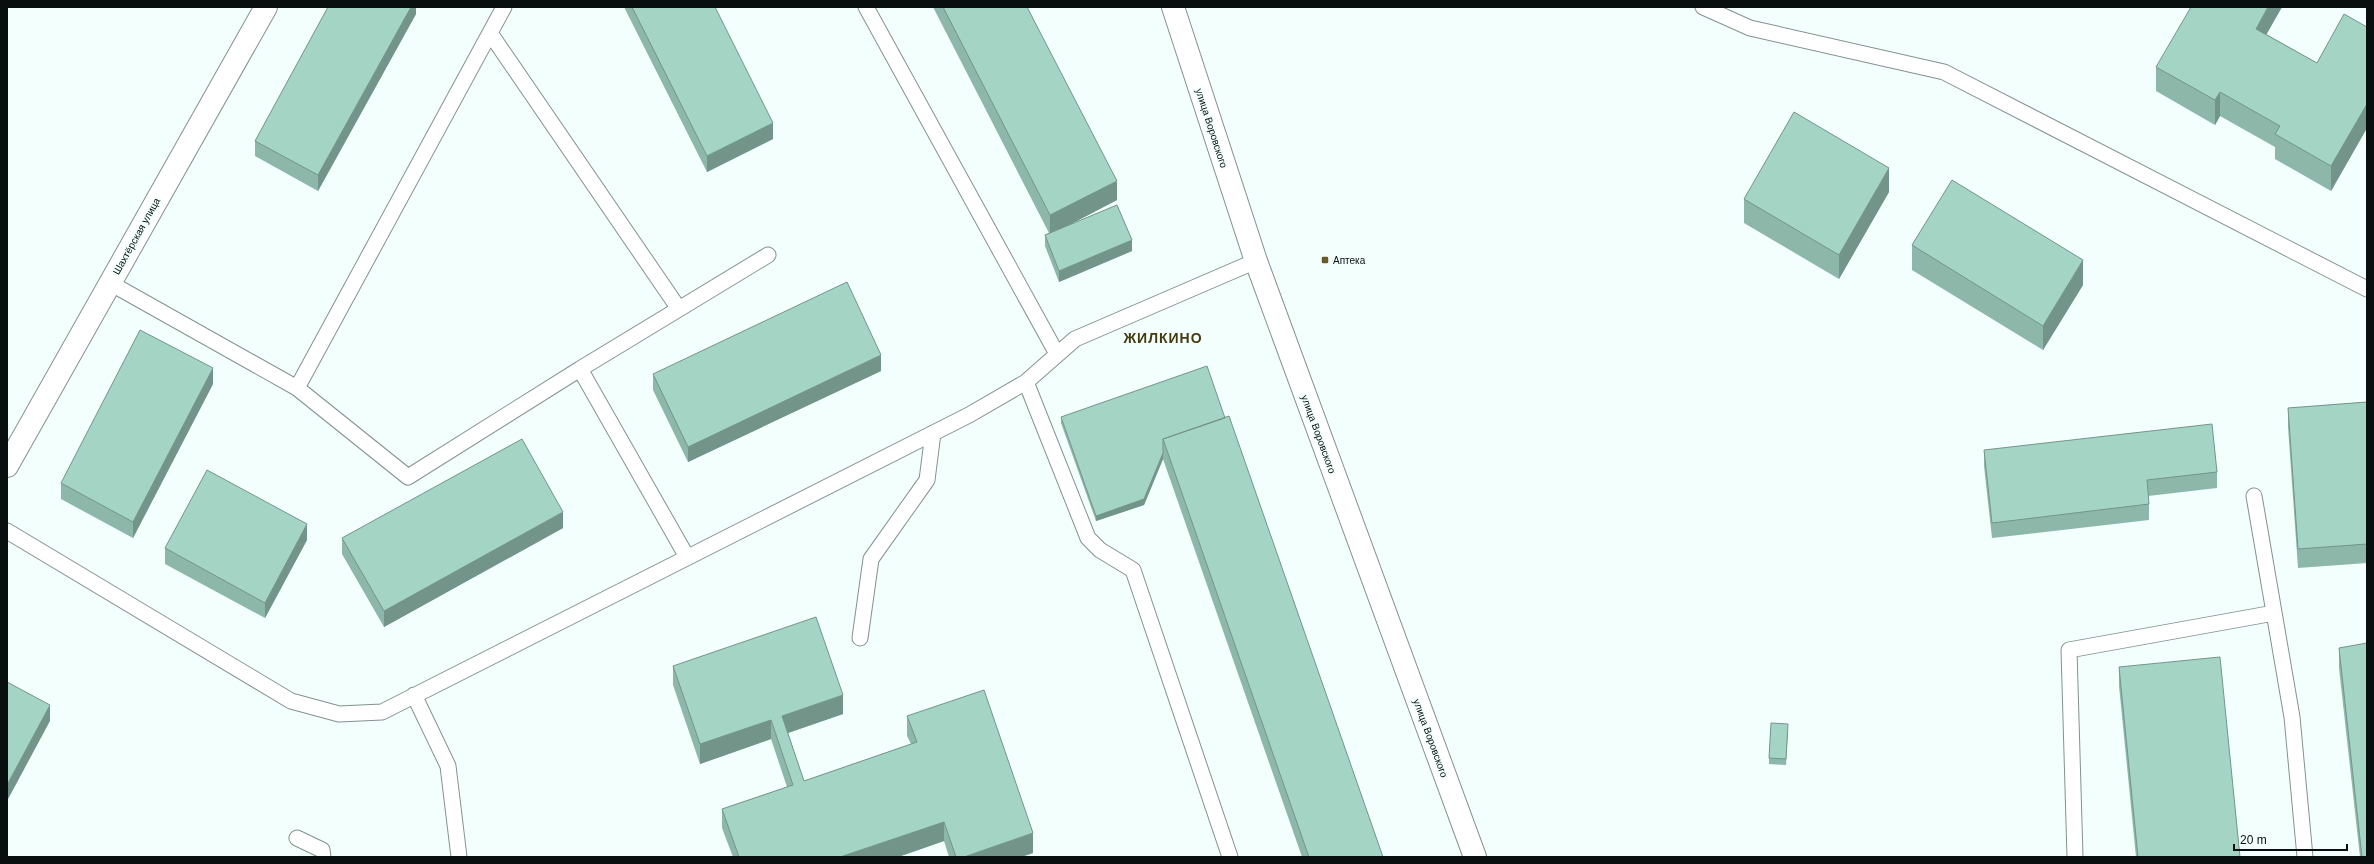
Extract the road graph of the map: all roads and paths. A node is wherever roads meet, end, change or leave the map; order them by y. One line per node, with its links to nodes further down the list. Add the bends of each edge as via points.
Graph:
1 (266, 7): 9 (street, Шахтёрская улица)
2 (504, 7): 6 (lane)
3 (866, 7): 12 (lane)
4 (1173, 7): 8 (street, улица Воровского)
5 (1703, 7): 10 (lane, via 1750,28 1944,72)
6 (490, 33): 11 (lane); 15 (lane)
7 (768, 255): 11 (lane)
8 (1256, 261): 12 (lane, via 1075,339); 28 (street, улица Воровского)
9 (110, 283): 15 (lane); 17 (street, Шахтёрская улица)
10 (2367, 289)
11 (679, 309): 13 (lane)
12 (1057, 354): 14 (lane)
13 (580, 369): 15 (lane, via 408,477); 20 (lane)
14 (1026, 382): 16 (lane); 27 (lane, via 1088,538 1100,550 1133,570)
15 (297, 388)
16 (933, 433): 20 (lane); 22 (lane, via 927,480 871,559)
17 (7, 466)
18 (2254, 496): 21 (lane)
19 (7, 531): 23 (lane, via 291,701 339,714 382,712)
20 (687, 558): 23 (lane)
21 (2274, 613): 29 (lane, via 2069,650); 30 (lane, via 2292,717)
22 (860, 638)
23 (414, 695): 26 (lane, via 448,766)
24 (297, 838): 25 (lane, via 322,850)
25 (323, 857)
26 (460, 857)
27 (1230, 857)
28 (1475, 857)
29 (2075, 857)
30 (2305, 857)

